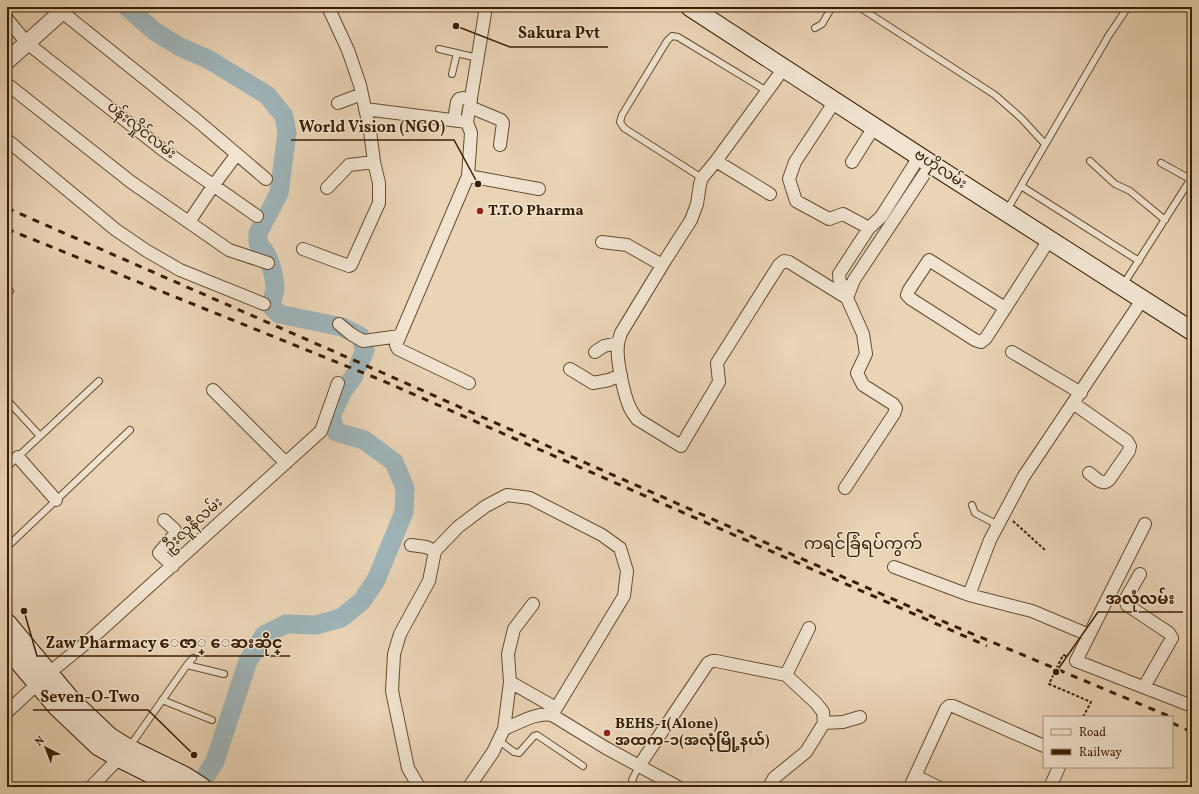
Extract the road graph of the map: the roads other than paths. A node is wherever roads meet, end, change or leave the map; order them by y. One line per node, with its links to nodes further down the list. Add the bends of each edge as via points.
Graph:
1 (328, 7): 19 (street, via 348,50)
2 (486, 7): 13 (street)
3 (690, 7): 15 (main road, ဗဟိုလမ်း)
4 (832, 7): 9 (lane, via 822,24)
5 (859, 7): 28 (lane, via 995,94)
6 (1128, 7): 28 (lane)
7 (65, 9): 10 (street); 30 (street)
8 (7, 19): 10 (street, ပန်းလှိုင်လမ်း)
9 (815, 28)
10 (27, 43): 14 (street); 41 (street, ပန်းလှိုင်လမ်း)
11 (439, 49): 12 (lane)
12 (457, 53): 13 (lane); 16 (lane)
13 (479, 58): 22 (street)
14 (7, 61)
15 (784, 68): 18 (street); 20 (main road, ဗဟိုလမ်း)
16 (452, 74)
17 (7, 84): 49 (street, via 130,182)
18 (767, 91): 33 (street); 38 (lane, via 678,37 672,36 667,41 620,122 624,128)
19 (362, 94): 21 (street); 23 (street)
20 (835, 101): 26 (main road, ဗဟိုလမ်း); 50 (street, via 795,162 789,178 796,201 829,219 842,214)
21 (338, 103)
22 (471, 104): 24 (street, via 462,98 459,99); 25 (street); 29 (street, via 501,120 503,123)
23 (365, 108): 24 (street); 34 (street)
24 (454, 119): 25 (street)
25 (467, 122): 37 (street, via 471,133)
26 (874, 127): 31 (main road, ဗဟိုလမ်း); 35 (street)
27 (7, 140): 60 (street, via 116,230 147,251 180,270)
28 (1046, 144): 42 (lane)
29 (500, 145)
30 (237, 154): 39 (street); 41 (street)
31 (925, 160): 46 (main road, ဗဟိုလမ်း); 50 (street); 58 (street)
32 (1090, 160): 48 (lane, via 1115,184 1130,191)
33 (716, 161): 38 (street); 45 (street)
34 (374, 162): 43 (street, via 349,165); 53 (street, via 379,183 379,203 354,262 349,266)
35 (852, 162)
36 (1161, 163): 40 (lane)
37 (468, 176): 44 (street); 64 (street)
38 (702, 178): 56 (street, via 691,220)
39 (266, 179)
40 (1191, 181): 48 (lane)
41 (213, 186): 47 (street, ပန်းလှိုင်လမ်း); 49 (street)
42 (1021, 186): 46 (lane); 54 (lane)
43 (327, 188)
44 (539, 189)
45 (770, 194)
46 (1006, 212): 51 (main road, ဗဟိုလမ်း)
47 (257, 216)
48 (1165, 220): 54 (lane)
49 (189, 222): 55 (street, via 229,250)
50 (869, 228): 58 (street, via 839,274 840,283)
51 (1049, 240): 57 (main road, ဗဟိုလမ်း); 61 (street)
52 (602, 242): 56 (street, via 627,245)
53 (303, 249)
54 (1139, 261): 57 (lane)
55 (268, 263)
56 (662, 265): 65 (street, via 621,333)
57 (1122, 287): 59 (main road, ဗဟိုလမ်း)
58 (848, 294): 69 (street, via 784,261 717,363 719,382 681,446 637,419 629,406); 83 (street, via 863,334 866,354 857,373 863,385 896,408)
59 (1142, 300): 63 (main road, ဗဟိုလမ်း); 74 (street)
60 (264, 304)
61 (1005, 308): 61 (street, via 981,342 907,295 930,260)
62 (339, 324): 64 (street, via 363,341)
63 (1192, 331)
64 (400, 336): 72 (street, via 396,345 398,349)
65 (618, 343): 66 (street, via 604,346); 69 (street)
66 (595, 352)
67 (1012, 352): 74 (street)
68 (570, 369): 69 (street, via 593,383)
69 (621, 375)
70 (99, 381): 78 (lane)
71 (338, 383): 80 (street, ဦးလူနီလမ်း, via 321,431)
72 (469, 383)
73 (213, 390): 80 (street)
74 (1081, 393): 76 (street)
75 (7, 400): 78 (lane)
76 (1073, 403): 82 (street, via 1127,441 1130,446 1106,483); 88 (street, via 1024,476)
77 (130, 430): 84 (lane)
78 (40, 436): 79 (lane)
79 (18, 457): 81 (lane); 84 (street)
80 (286, 463): 92 (street, ဦးလူနီလမ်း)
81 (7, 467)
82 (1089, 474)
83 (845, 488)
84 (56, 500): 90 (lane)
85 (972, 505): 88 (lane, via 975,513)
86 (164, 520): 92 (street, via 174,530 174,535 159,553)
87 (1145, 524): 99 (street)
88 (998, 525): 95 (street)
89 (411, 546): 91 (street, via 426,547)
90 (7, 547)
91 (435, 551): 111 (street, via 458,527 486,506 507,495 530,498 602,535 620,548 627,571 624,596); 125 (street, via 429,581 400,634 394,654 392,691 408,768)
92 (173, 566): 105 (street, ဦးလူနီလမ်း)
93 (894, 567): 95 (street)
94 (1140, 574): 107 (street, via 1125,600 1127,605 1169,633 1172,638)
95 (969, 594): 99 (street, via 1032,611)
96 (533, 604): 106 (street, via 514,629 508,654)
97 (7, 623): 105 (main road)
98 (809, 628): 104 (street)
99 (1089, 635): 107 (street, via 1076,661)
100 (7, 648): 105 (main road)
101 (193, 658): 102 (lane)
102 (187, 665): 103 (lane); 108 (lane)
103 (224, 674)
104 (786, 675): 114 (street, via 816,703 823,712); 120 (street, via 712,661 708,663)
105 (43, 679): 110 (street, ဦးလူနီလမ်း); 118 (main road, via 72,701)
106 (510, 682): 111 (street); 115 (street)
107 (1144, 687): 109 (street)
108 (162, 700): 113 (lane); 118 (lane)
109 (1192, 706)
110 (7, 712)
111 (554, 712): 115 (street, via 529,718); 120 (street, via 582,735)
112 (860, 717): 114 (street, via 843,722)
113 (212, 720)
114 (824, 723): 129 (street, via 806,752 774,778)
115 (504, 729): 116 (street)
116 (498, 740): 119 (lane, via 519,753 534,736 538,735); 126 (street, via 493,752)
117 (1043, 746): 122 (street, via 949,706)
118 (123, 753): 123 (main road, via 185,776); 124 (street)
119 (583, 766)
120 (639, 766): 127 (lane, via 632,780); 128 (street)
121 (1060, 768): 131 (street)
122 (912, 782): 130 (street)
123 (191, 785)
124 (91, 787)
125 (419, 787)
126 (469, 787)
127 (635, 787)
128 (678, 787)
129 (769, 787)
130 (938, 787)
131 (1050, 787)

